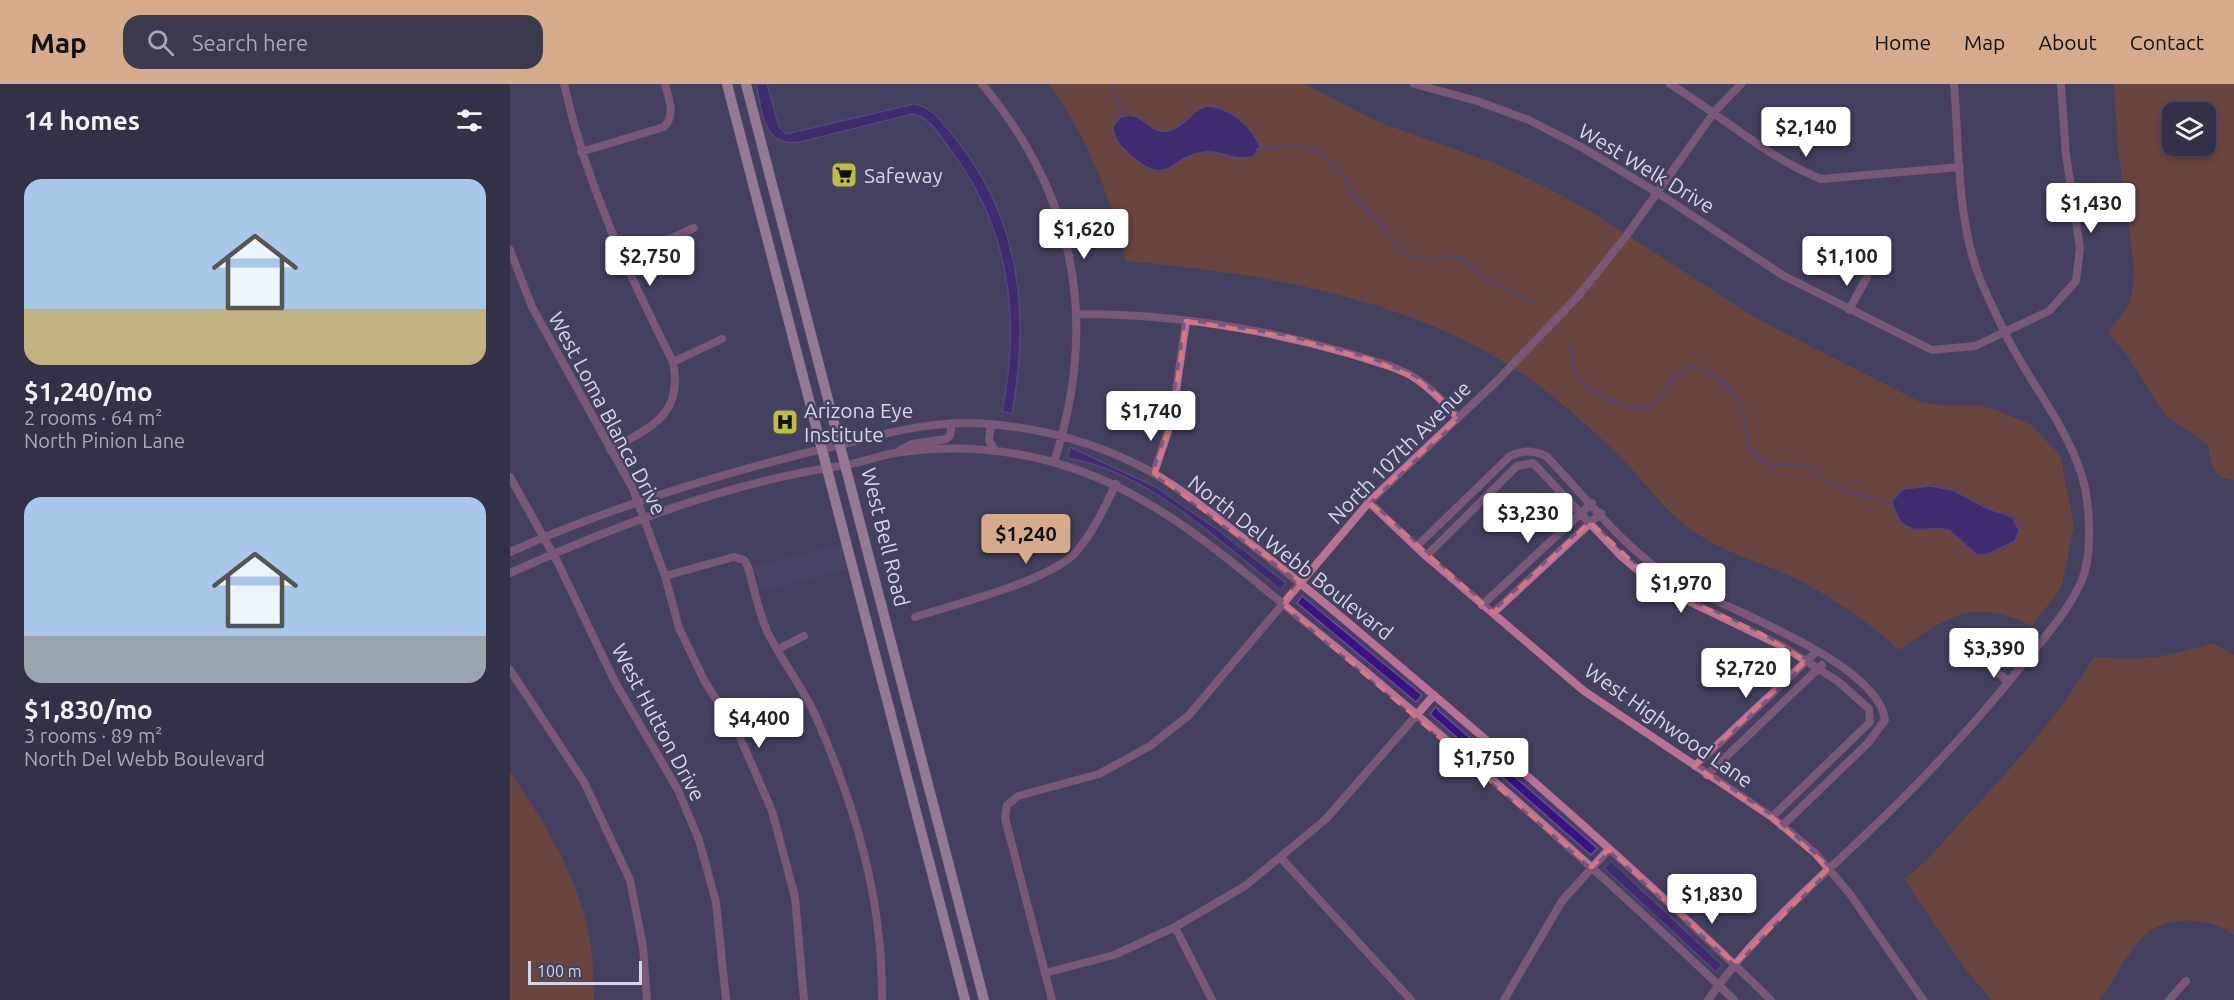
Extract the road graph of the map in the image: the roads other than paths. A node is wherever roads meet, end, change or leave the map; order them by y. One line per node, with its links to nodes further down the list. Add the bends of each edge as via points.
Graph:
1 (564, 84): 12 (street)
2 (665, 84): 12 (street, via 672,109 670,121 664,127)
3 (727, 84): 17 (main road, West Bell Road)
4 (746, 84): 16 (main road, West Bell Road)
5 (982, 84): 22 (street, via 1016,128 1047,185 1069,253)
6 (1414, 84): 14 (street, West Welk Drive, via 1529,120)
7 (1670, 84): 11 (street)
8 (1741, 84): 11 (street, North 107th Avenue)
9 (1954, 84): 13 (street)
10 (2061, 84): 24 (street, West Welk Drive, via 2066,155 2080,248 2076,281 2049,311)
11 (1715, 111): 13 (street, via 1767,149 1821,179); 14 (street, North 107th Avenue)
12 (581, 152): 19 (street)
13 (1960, 167): 24 (street, via 1976,268)
14 (1658, 193): 21 (street, West Welk Drive, via 1784,276); 27 (street, North 107th Avenue, via 1580,294)
15 (694, 228): 19 (street)
16 (788, 240): 17 (main road); 31 (main road, West Bell Road)
17 (769, 246): 32 (main road, West Bell Road)
18 (510, 250): 33 (street, West Loma Blanca Drive, via 532,307)
19 (621, 260): 26 (street)
20 (1867, 277): 21 (street)
21 (1849, 310): 24 (street, West Welk Drive, via 1932,350 1974,346)
22 (1077, 314): 23 (street); 30 (street, via 1073,386)
23 (1186, 321): 27 (street, via 1287,337 1386,365 1427,386); 39 (street, via 1172,418)
24 (2004, 331): 69 (street, via 2069,443 2087,498 2089,538 2083,578 2067,609)
25 (722, 339): 26 (street)
26 (673, 362): 33 (street, via 675,392 663,417)
27 (1458, 418): 43 (street, North 107th Avenue)
28 (952, 423): 29 (street, North Del Webb Boulevard); 31 (street, North Del Webb Boulevard); 35 (street, via 946,439 912,444)
29 (991, 424): 30 (street, North Del Webb Boulevard); 34 (street, via 989,440)
30 (1062, 436): 36 (street); 39 (street, North Del Webb Boulevard)
31 (841, 444): 32 (street, North Del Webb Boulevard); 37 (main road, West Bell Road)
32 (820, 448): 38 (main road, West Bell Road); 42 (street, North Del Webb Boulevard)
33 (610, 450): 42 (street, West Loma Blanca Drive)
34 (995, 451): 35 (street, North Del Webb Boulevard, via 957,448); 36 (street, North Del Webb Boulevard)
35 (894, 453): 37 (street, North Del Webb Boulevard)
36 (1054, 462): 41 (street, North Del Webb Boulevard)
37 (847, 465): 38 (street, North Del Webb Boulevard); 90 (main road, West Bell Road)
38 (825, 467): 47 (street, North Del Webb Boulevard); 89 (main road, West Bell Road)
39 (1154, 473): 56 (street, North Del Webb Boulevard)
40 (510, 477): 49 (street, West Hutton Drive)
41 (1116, 484): 57 (street, North Del Webb Boulevard, via 1189,528); 60 (street, via 1076,552 1052,569)
42 (637, 501): 47 (street, West Loma Blanca Drive); 49 (street, North Del Webb Boulevard)
43 (1369, 502): 50 (street, West Highwood Lane); 56 (street, North 107th Avenue)
44 (1592, 503): 45 (street); 46 (street); 50 (street, via 1546,456 1519,452 1510,456)
45 (1581, 513): 48 (street); 53 (street, via 1533,463 1517,466); 58 (street)
46 (1601, 513): 48 (street); 63 (street, via 1637,552 1670,577 1775,627)
47 (644, 517): 52 (street, North Del Webb Boulevard); 55 (street, West Loma Blanca Drive)
48 (1590, 522): 59 (street); 65 (street, via 1622,557 1657,586 1761,634)
49 (544, 537): 51 (street, North Del Webb Boulevard); 52 (street, West Hutton Drive)
50 (1416, 547): 53 (street, West Highwood Lane)
51 (510, 552)
52 (553, 554): 54 (street, North Del Webb Boulevard); 86 (street, West Hutton Drive, via 615,682 678,790 699,840 716,902)
53 (1426, 556): 58 (street, West Highwood Lane)
54 (510, 573)
55 (665, 576): 62 (street, via 734,557 744,560 769,637); 87 (street, West Loma Blanca Drive, via 679,628 705,682 739,735 772,811 795,897)
56 (1300, 582): 57 (street, North 107th Avenue); 70 (street, North Del Webb Boulevard)
57 (1282, 603): 71 (street, North Del Webb Boulevard); 82 (street, North 107th Avenue, via 1189,715 1150,746 1100,774 1018,796 1007,805 1005,818)
58 (1482, 605): 59 (street, West Highwood Lane)
59 (1493, 613): 72 (street, West Highwood Lane, via 1584,692)
60 (915, 617)
61 (804, 636): 62 (street)
62 (778, 650): 88 (street, via 815,714 848,792 861,837 882,951)
63 (1816, 652): 64 (street); 65 (street)
64 (1828, 659): 66 (street); 75 (street, via 1871,692 1880,702 1885,720 1868,744)
65 (1806, 661): 66 (street); 72 (street)
66 (1819, 668): 73 (street); 74 (street, via 1869,709 1870,722)
67 (510, 670): 85 (street, via 584,782 630,880 644,947)
68 (1996, 672): 69 (street)
69 (2009, 682): 79 (street, via 1941,758)
70 (1434, 695): 71 (street); 76 (street, North Del Webb Boulevard)
71 (1417, 714): 77 (street, via 1338,807); 78 (street, North Del Webb Boulevard)
72 (1695, 766): 73 (street, West Highwood Lane)
73 (1707, 775): 74 (street, West Highwood Lane)
74 (1772, 817): 75 (street, West Highwood Lane)
75 (1782, 826): 79 (street, West Highwood Lane)
76 (1608, 849): 78 (street); 81 (street, North Del Webb Boulevard)
77 (1281, 858): 80 (street, via 1245,886); 93 (street)
78 (1592, 867): 84 (street, North Del Webb Boulevard); 94 (street, via 1562,901)
79 (1829, 868): 81 (street); 98 (street, West Highwood Lane)
80 (1175, 927): 82 (street, via 1114,955); 92 (street)
81 (1735, 964): 84 (street); 97 (street, North Del Webb Boulevard)
82 (1045, 973): 91 (street)
83 (2186, 981): 99 (street)
84 (1719, 986): 95 (street); 96 (street, North Del Webb Boulevard)
85 (647, 1000)
86 (726, 1000)
87 (804, 1000)
88 (882, 1000)
89 (965, 1000)
90 (984, 1000)
91 (1052, 1000)
92 (1212, 1000)
93 (1411, 1000)
94 (1504, 1000)
95 (1708, 1000)
96 (1734, 1000)
97 (1771, 1000)
98 (1923, 1000)
99 (2169, 1000)

